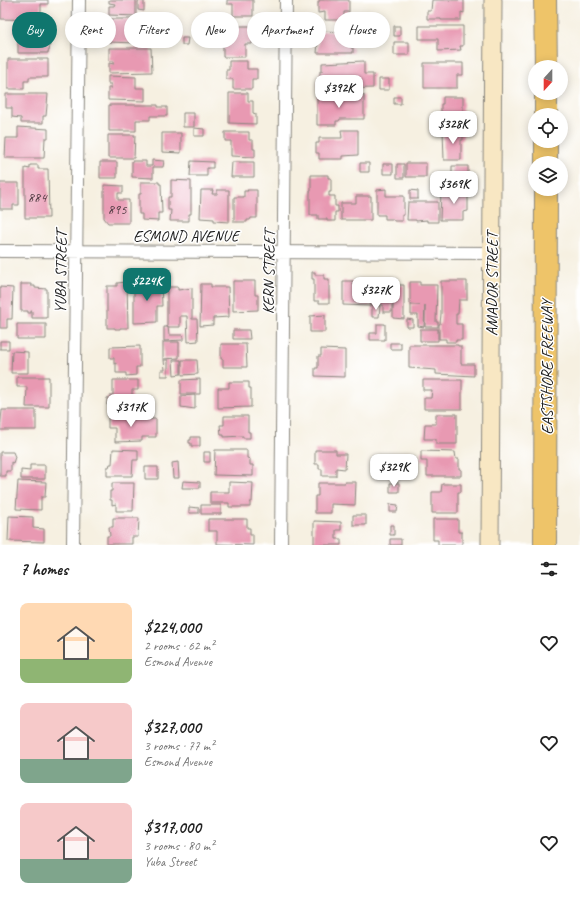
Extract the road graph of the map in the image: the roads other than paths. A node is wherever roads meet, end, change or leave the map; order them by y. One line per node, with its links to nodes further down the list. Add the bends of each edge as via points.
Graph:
1 (79, 0): 8 (street, YUBA STREET)
2 (286, 0): 9 (street, KERN STREET)
3 (493, 0): 10 (street, AMADOR STREET)
4 (545, 0): 5 (highway)
5 (546, 60)
6 (546, 196): 14 (highway, EASTSHORE FREEWAY)
7 (0, 251): 8 (street, ESMOND AVENUE)
8 (77, 251): 9 (street, ESMOND AVENUE); 11 (street, YUBA STREET)
9 (284, 252): 10 (street, ESMOND AVENUE); 12 (street, KERN STREET)
10 (491, 254): 13 (street, AMADOR STREET)
11 (73, 545)
12 (281, 545)
13 (490, 545)
14 (545, 545)

